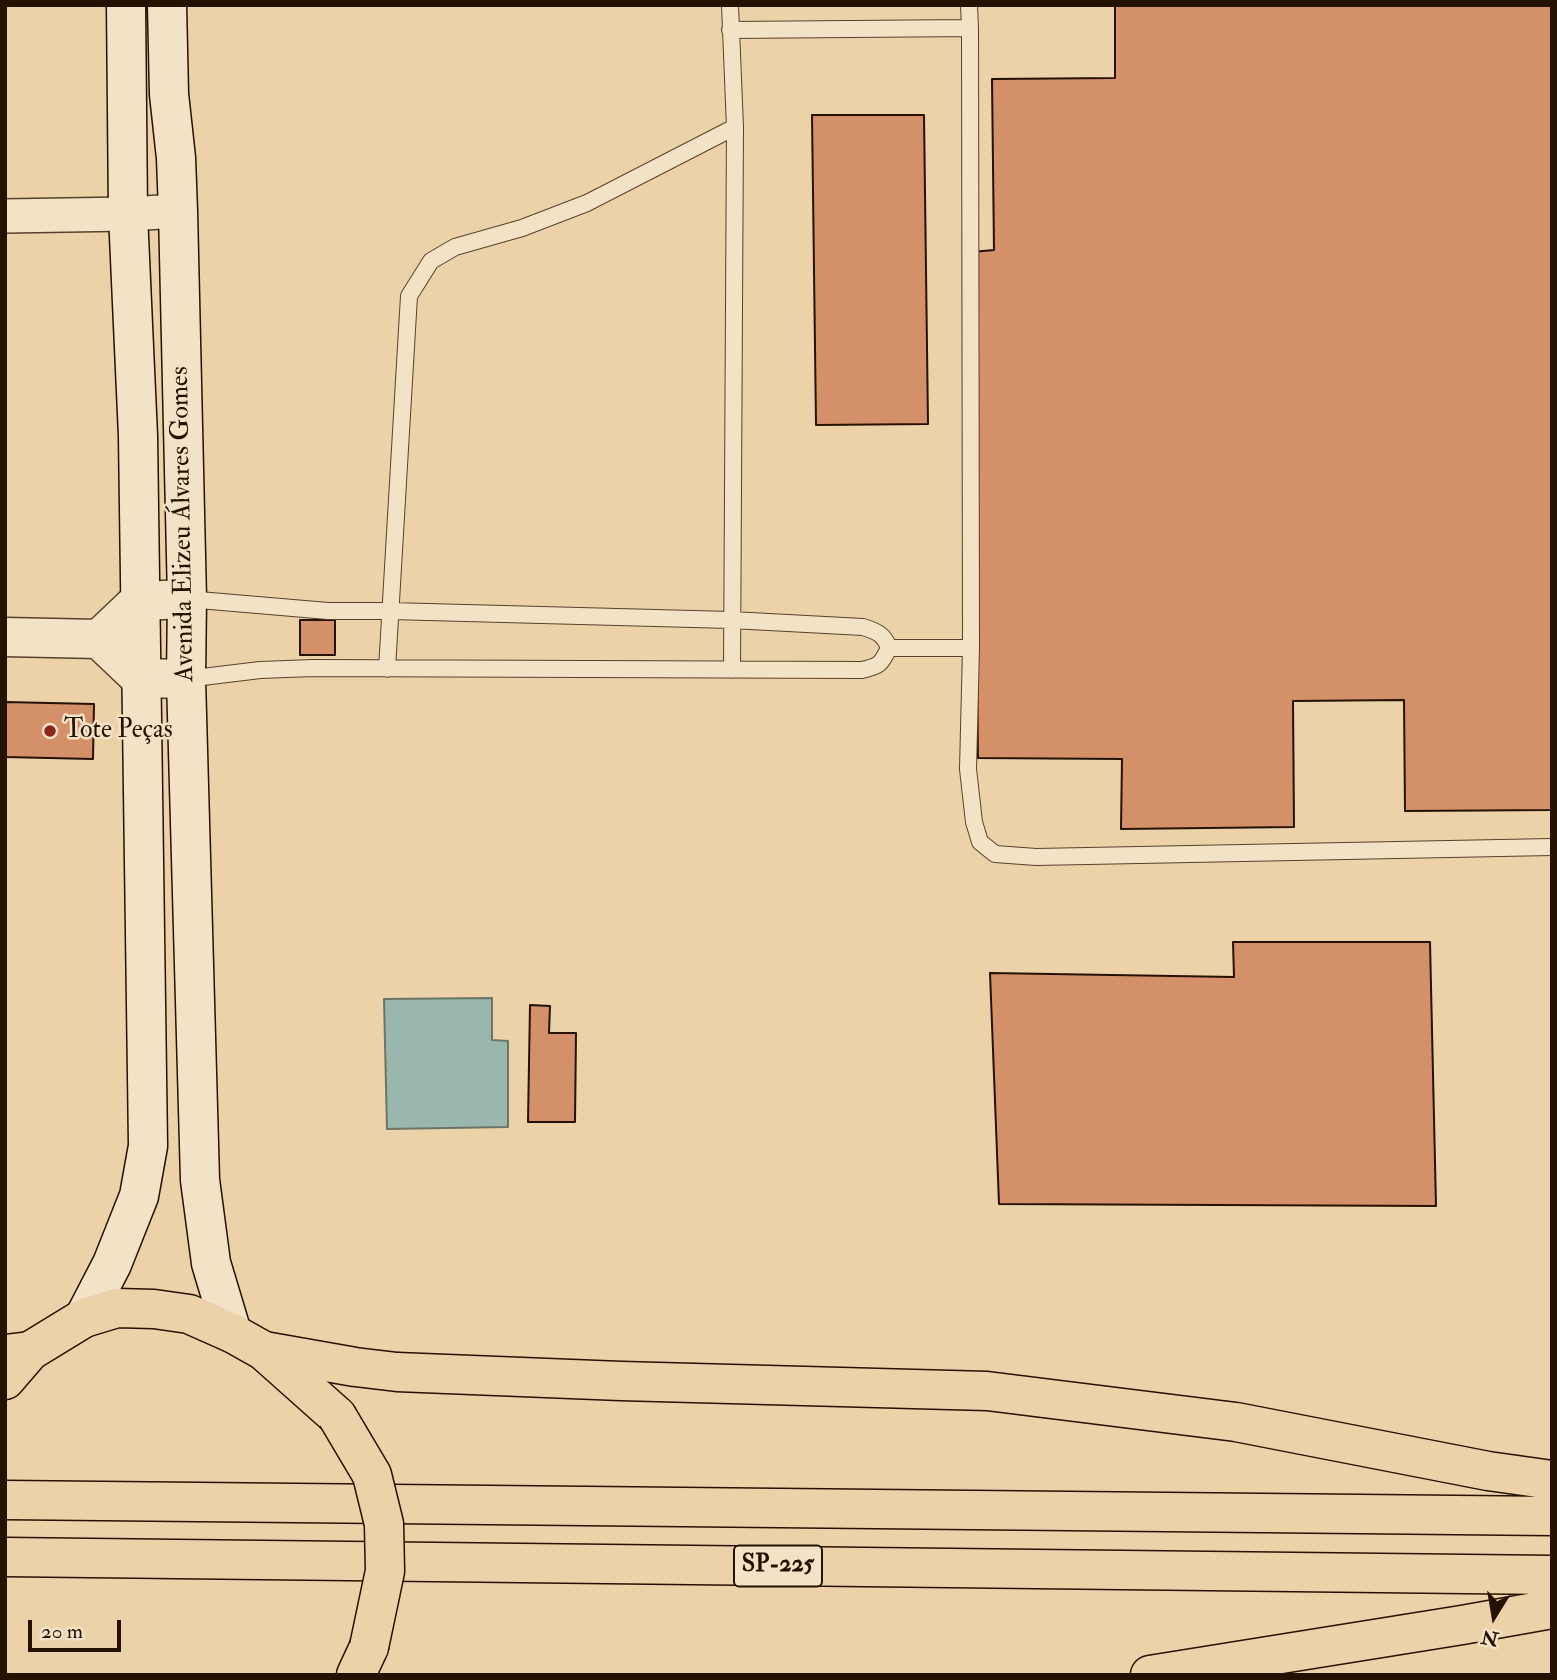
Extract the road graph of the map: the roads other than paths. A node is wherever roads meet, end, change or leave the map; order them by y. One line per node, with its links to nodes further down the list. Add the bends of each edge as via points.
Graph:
1 (126, 5): 9 (main road, Avenida Elizeu Álvares Gomes)
2 (167, 5): 8 (main road, Avenida Elizeu Álvares Gomes)
3 (730, 5): 6 (lane)
4 (969, 5): 5 (lane)
5 (970, 28): 6 (lane); 18 (lane)
6 (730, 30): 7 (lane)
7 (734, 127): 13 (lane, via 587,203 455,247 431,261 409,296); 14 (lane)
8 (178, 211): 9 (street); 11 (main road, Avenida Elizeu Álvares Gomes)
9 (128, 214): 10 (street); 12 (main road, Avenida Elizeu Álvares Gomes, via 138,436)
10 (5, 216)
11 (187, 598): 12 (main road); 13 (lane, via 328,611); 22 (main road, Avenida Elizeu Álvares Gomes)
12 (139, 601): 16 (main road); 21 (main road, Avenida Elizeu Álvares Gomes)
13 (390, 611): 14 (lane); 19 (lane)
14 (731, 620): 17 (lane, via 863,626 886,639); 20 (lane)
15 (5, 637): 16 (main road)
16 (99, 639): 21 (main road)
17 (889, 648): 18 (lane); 20 (lane, via 883,662 862,670)
18 (971, 648): 23 (lane, via 968,769 974,822 980,842 995,854 1036,858)
19 (387, 669): 20 (lane); 22 (lane, via 260,670)
20 (732, 670)
21 (140, 678): 22 (main road); 24 (main road, Avenida Elizeu Álvares Gomes, via 148,1146 139,1196)
22 (186, 680): 25 (main road, Avenida Elizeu Álvares Gomes, via 200,1180 211,1263)
23 (1552, 847)
24 (84, 1318): 25 (main road, via 117,1308 189,1314); 26 (main road)
25 (248, 1342): 28 (main road, via 397,1372 987,1391 1236,1422); 34 (main road, bridge, via 337,1416 372,1475 384,1524 385,1571)
26 (17, 1352): 27 (main road)
27 (5, 1380)
28 (1552, 1480)
29 (5, 1500): 30 (main road, SP-225)
30 (1552, 1516)
31 (5, 1557): 32 (main road, SP-225)
32 (1552, 1575)
33 (1552, 1609): 35 (main road)
34 (363, 1661)
35 (1150, 1675)

